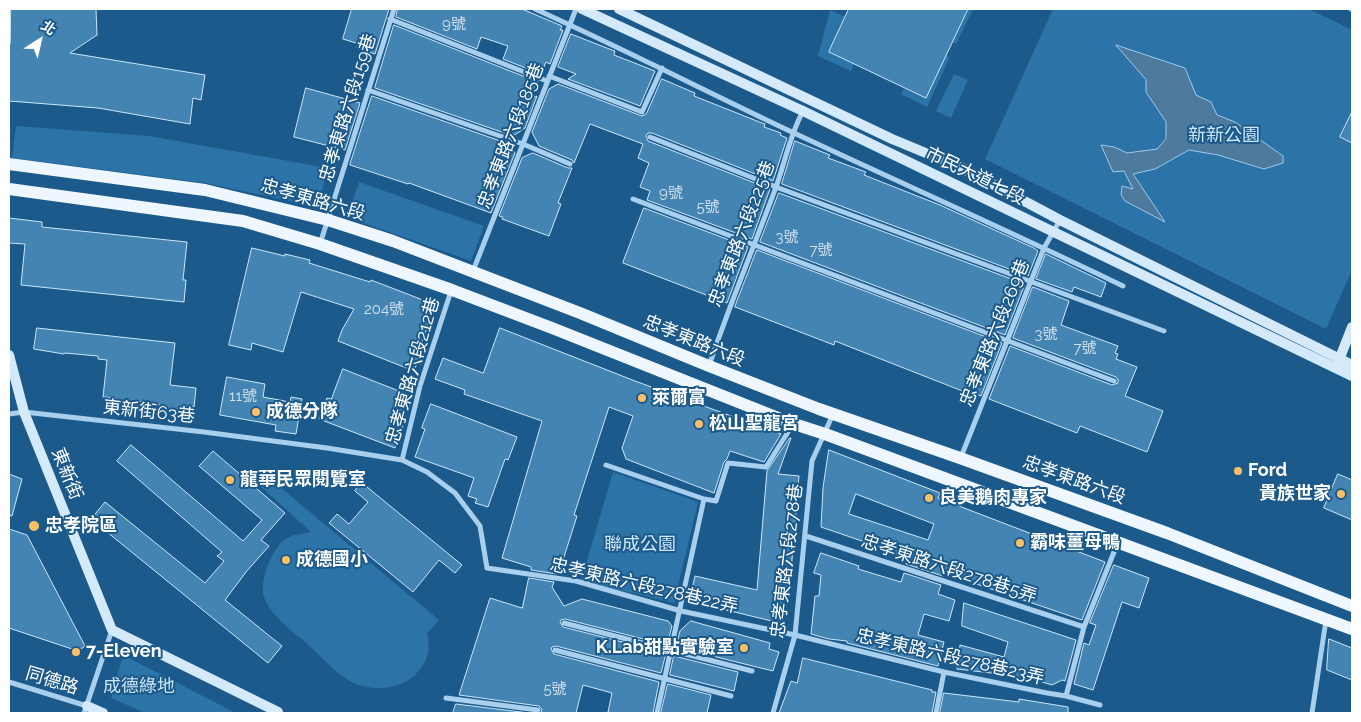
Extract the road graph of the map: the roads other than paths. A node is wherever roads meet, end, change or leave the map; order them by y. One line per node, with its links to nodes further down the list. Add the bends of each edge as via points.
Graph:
1 (394, 9): 6 (street, 忠孝東路六段159巷)
2 (534, 9): 7 (street)
3 (576, 9): 7 (street, 忠孝東路六段185巷)
4 (582, 9): 11 (street, 市民大道七段)
5 (619, 9): 21 (street, 市民大道七段, via 892,139 962,168)
6 (390, 19): 9 (street); 10 (street, 忠孝東路六段159巷)
7 (570, 24): 8 (street); 9 (street, 忠孝東路六段185巷)
8 (662, 68): 9 (street, via 642,112); 12 (street)
9 (548, 78): 14 (street, 忠孝東路六段185巷)
10 (368, 90): 14 (street); 20 (street, 忠孝東路六段159巷)
11 (803, 111): 12 (street, 忠孝東路六段225巷); 22 (street, 市民大道七段)
12 (793, 133): 17 (street, 忠孝東路六段225巷); 25 (street)
13 (650, 137): 17 (street)
14 (522, 144): 16 (street); 26 (street, 忠孝東路六段185巷)
15 (9, 164): 20 (main road, 忠孝東路六段, via 205,190)
16 (570, 164)
17 (776, 187): 24 (street, 忠孝東路六段225巷); 27 (street)
18 (9, 189): 23 (main road, via 243,221)
19 (632, 199): 24 (street)
20 (328, 220): 23 (street, 忠孝東路六段159巷); 26 (main road, 忠孝東路六段)
21 (1060, 220): 22 (street, 忠孝東路六段269巷); 34 (street, 市民大道七段)
22 (1053, 232): 25 (street, 忠孝東路六段269巷); 37 (street, 市民大道七段)
23 (320, 244): 29 (main road)
24 (753, 245): 32 (street); 36 (street, 忠孝東路六段225巷)
25 (1044, 248): 27 (street, 忠孝東路六段269巷); 28 (street)
26 (472, 272): 36 (main road, 忠孝東路六段)
27 (1031, 281): 31 (street); 32 (street, 忠孝東路六段269巷)
28 (1123, 286)
29 (452, 290): 42 (main road); 45 (street, 忠孝東路六段212巷, via 420,386)
30 (1352, 327): 34 (street)
31 (1164, 331)
32 (1007, 340): 38 (street); 44 (street, 忠孝東路六段269巷)
33 (9, 356): 39 (street, 東新街)
34 (1340, 360): 35 (street, 市民大道七段)
35 (1352, 365)
36 (709, 366): 41 (main road, 忠孝東路六段)
37 (1352, 376)
38 (1114, 381)
39 (24, 412): 40 (street, 東新街63巷); 45 (street, 東新街63巷, via 204,432); 57 (street, 東新街)
40 (9, 414)
41 (833, 414): 43 (street, 忠孝東路六段278巷); 44 (main road, 忠孝東路六段)
42 (791, 423): 43 (main road); 47 (street, via 766,467 728,463 716,501)
43 (825, 434): 48 (street, 忠孝東路六段278巷, via 812,461); 49 (main road)
44 (960, 458): 51 (main road, 忠孝東路六段, via 1168,533)
45 (402, 460): 50 (street, 東新街63巷, via 427,472 455,493 480,526)
46 (606, 465): 47 (street)
47 (704, 499): 52 (street)
48 (806, 536): 55 (street, 忠孝東路六段278巷5弄); 58 (street, 忠孝東路六段278巷)
49 (1118, 542): 53 (main road); 55 (street)
50 (487, 568): 52 (street, 忠孝東路六段278巷22弄, via 576,581)
51 (1352, 606)
52 (681, 611): 58 (street, 忠孝東路六段278巷22弄); 60 (street)
53 (1326, 619): 56 (main road); 76 (street)
54 (564, 622): 60 (street)
55 (1084, 628): 66 (street)
56 (1352, 629)
57 (112, 630): 69 (street); 72 (street)
58 (795, 634): 62 (street, 忠孝東路六段278巷23弄); 74 (street, 忠孝東路六段278巷)
59 (555, 650): 63 (street)
60 (672, 650): 61 (street); 63 (street)
61 (752, 671)
62 (944, 672): 66 (street, 忠孝東路六段278巷23弄); 75 (street)
63 (666, 678): 65 (street); 73 (street)
64 (9, 682): 69 (street, 同德路)
65 (732, 696)
66 (1066, 696): 68 (street, 忠孝東路六段278巷23弄)
67 (446, 698): 70 (street)
68 (1100, 705)
69 (86, 710): 71 (street)
70 (538, 710)
71 (103, 713)
72 (280, 713)
73 (658, 713)
74 (773, 713)
75 (936, 713)
76 (1312, 713)

